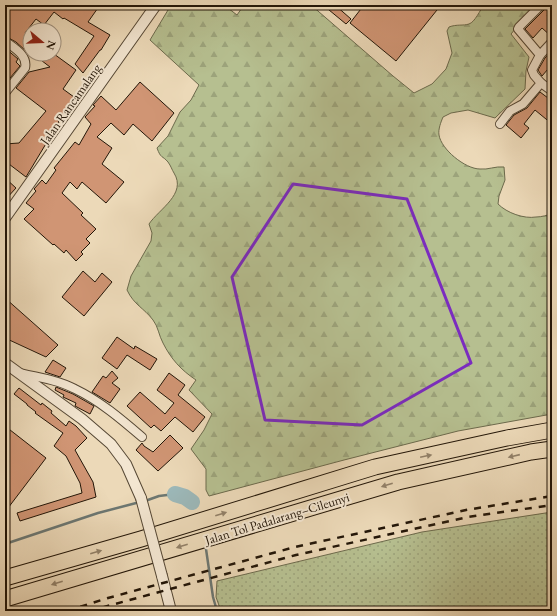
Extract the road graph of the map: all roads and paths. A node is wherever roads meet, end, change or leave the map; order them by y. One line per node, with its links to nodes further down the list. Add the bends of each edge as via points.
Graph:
1 (156, 5): 10 (street, Jalan Rancamalang)
2 (541, 5): 5 (street, via 518,29)
3 (5, 41): 8 (street, via 22,54 26,63 25,68)
4 (552, 42): 5 (street)
5 (540, 55): 6 (street, via 532,70)
6 (541, 83): 7 (street); 9 (street, via 523,104 510,111)
7 (552, 91)
8 (5, 93)
9 (500, 124)
10 (5, 218)
11 (5, 363): 12 (street)
12 (19, 373): 14 (street, via 75,388 100,403); 18 (street, bridge, via 82,419 111,444 126,464 141,498)
13 (552, 430): 16 (highway, Jalan Tol Padalarang–Cileunyi, one-way to 13, via 375,467)
14 (142, 438)
15 (552, 449): 17 (highway, Jalan Tol Padalarang–Cileunyi, one-way to 17, via 398,482)
16 (5, 578)
17 (5, 599)
18 (171, 611)

